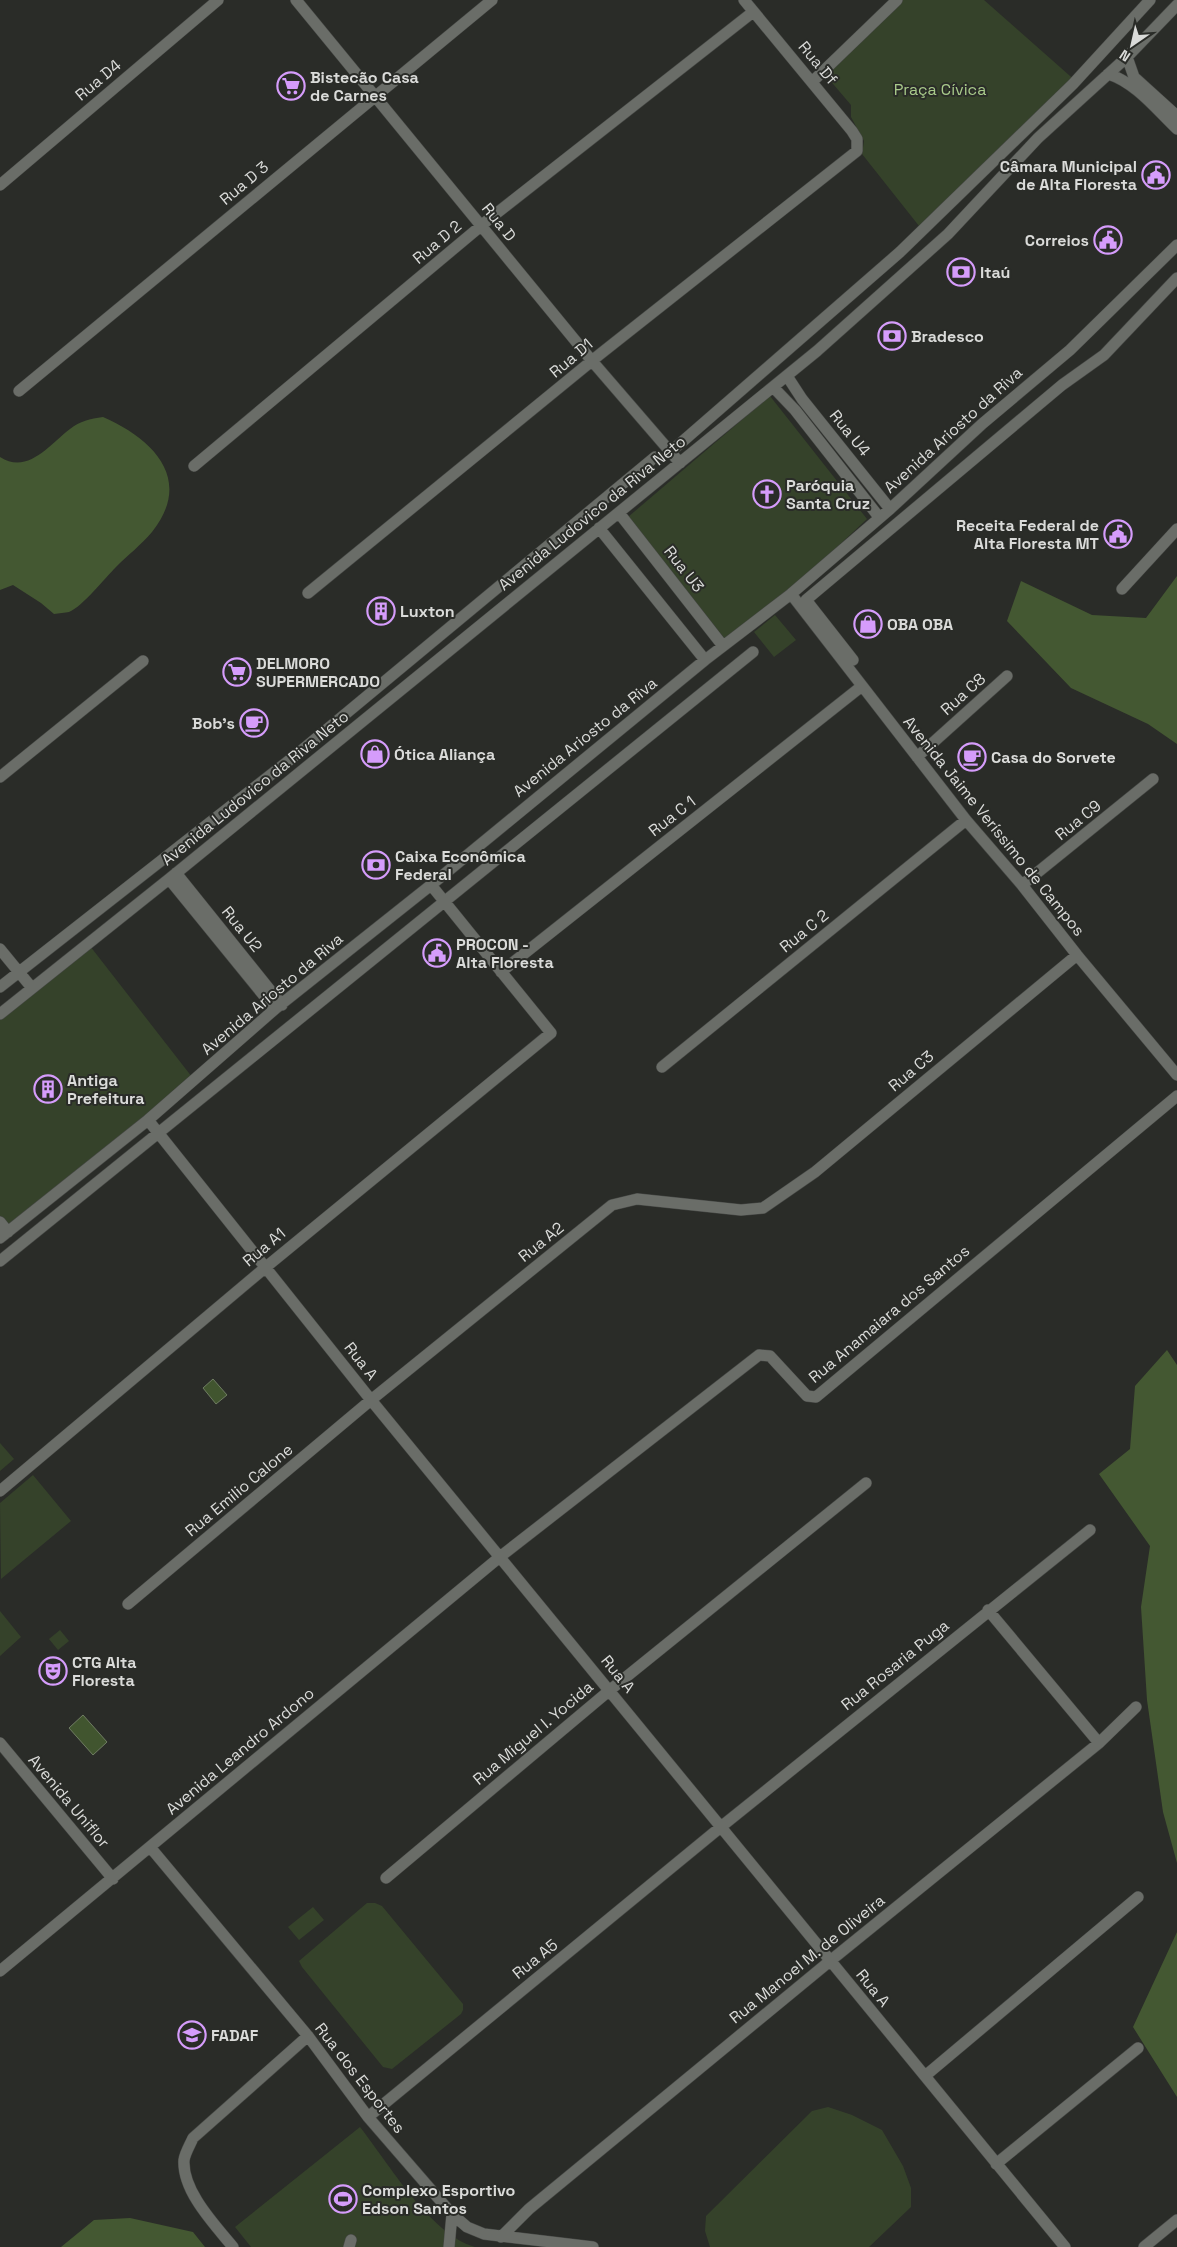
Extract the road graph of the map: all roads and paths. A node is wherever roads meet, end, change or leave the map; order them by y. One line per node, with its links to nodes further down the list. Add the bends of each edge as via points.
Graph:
1 (218, 0): 16 (street, Rua D4)
2 (296, 0): 12 (street, Rua D)
3 (492, 0): 12 (street, Rua D 3)
4 (744, 0): 8 (street, Rua Df)
5 (897, 0): 11 (street)
6 (1150, 0): 25 (street, via 1073,84 900,252)
7 (1177, 5): 9 (street, Avenida Ludovico da Riva Neto)
8 (753, 12): 11 (street, Rua Df); 17 (street, Rua D 2)
9 (1127, 57): 10 (street, Avenida Ludovico da Riva Neto); 13 (street, via 1134,77)
10 (1108, 74): 14 (street, via 1130,85); 21 (street, Avenida Ludovico da Riva Neto, via 1038,138 948,234)
11 (813, 81): 15 (street, Rua Df, via 852,131 857,139)
12 (374, 96): 17 (street, Rua D); 23 (street, Rua D 3)
13 (1177, 116)
14 (1177, 129)
15 (857, 151): 20 (street, Rua D1)
16 (0, 185)
17 (481, 226): 20 (street, Rua D); 29 (street, Rua D 2)
18 (1177, 245): 30 (street, Avenida Ariosto da Riva, via 1070,350 982,424)
19 (1177, 278): 42 (street, via 1104,355 1062,385 806,600)
20 (592, 361): 28 (street, Rua D); 36 (street, Rua D1)
21 (787, 376): 22 (street, Avenida Ludovico da Riva Neto); 24 (street, Rua U4)
22 (773, 387): 26 (street, Rua U4); 28 (street, Avenida Ludovico da Riva Neto)
23 (18, 391)
24 (839, 446): 26 (street); 30 (street, Rua U4)
25 (675, 448)
26 (828, 453): 32 (street, Rua U4)
27 (655, 457): 55 (street, via 296,755)
28 (680, 463): 31 (street, Avenida Ludovico da Riva Neto)
29 (194, 466)
30 (890, 509): 32 (street, Avenida Ariosto da Riva)
31 (619, 513): 33 (street, Avenida Ludovico da Riva Neto); 38 (street, Rua U3)
32 (879, 517): 37 (street, Avenida Ariosto da Riva)
33 (599, 528): 41 (street); 49 (street, Avenida Ludovico da Riva Neto)
34 (1177, 529): 35 (street)
35 (1122, 589)
36 (308, 593)
37 (791, 594): 38 (street, Avenida Ariosto da Riva); 44 (street, Avenida Jaime Veríssimo de Campos)
38 (723, 646): 41 (street, Avenida Ariosto da Riva)
39 (753, 652): 52 (street)
40 (143, 660): 46 (street)
41 (705, 660): 50 (street, Avenida Ariosto da Riva)
42 (853, 660)
43 (1007, 676): 45 (street, Rua C8)
44 (862, 686): 45 (street, Avenida Jaime Veríssimo de Campos); 56 (street, Rua C 1)
45 (917, 757): 48 (street, Avenida Jaime Veríssimo de Campos)
46 (0, 777)
47 (1153, 780): 51 (street, Rua C9)
48 (966, 820): 51 (street, Avenida Jaime Veríssimo de Campos); 61 (street, Rua C 2)
49 (172, 876): 58 (street, Avenida Ludovico da Riva Neto); 59 (street, Rua U2)
50 (431, 885): 52 (street); 59 (street, Avenida Ariosto da Riva)
51 (1022, 885): 54 (street, Avenida Jaime Veríssimo de Campos)
52 (445, 902): 56 (street); 65 (street)
53 (0, 949): 55 (street)
54 (1077, 955): 62 (street, Avenida Jaime Veríssimo de Campos); 66 (street, Rua C3, via 815,1172)
55 (19, 972): 57 (street); 58 (street)
56 (501, 972): 70 (street, Rua A1, via 551,1032)
57 (0, 987)
58 (32, 988): 60 (street, Avenida Ludovico da Riva Neto)
59 (278, 1007): 64 (street, Avenida Ariosto da Riva)
60 (0, 1014)
61 (662, 1067)
62 (1177, 1075)
63 (1177, 1096): 75 (street, Rua Anamaiara dos Santos, via 816,1397 807,1396 770,1356 758,1355)
64 (148, 1120): 65 (street, Rua A); 68 (street, Avenida Ariosto da Riva)
65 (159, 1133): 69 (street); 70 (street, Rua A)
66 (763, 1208): 71 (street, Rua A2, via 741,1210 637,1198 612,1205)
67 (0, 1222): 68 (street)
68 (4, 1235)
69 (0, 1261)
70 (266, 1267): 71 (street, Rua A); 73 (street, Rua A1)
71 (371, 1400): 75 (street, Rua A); 76 (street, Rua Emilio Calone)
72 (866, 1483): 78 (street, Rua Miguel I. Yocida)
73 (0, 1491)
74 (1090, 1530): 77 (street, Rua Rosaria Puga)
75 (501, 1556): 78 (street, Rua A); 83 (street, Avenida Leandro Ardono)
76 (128, 1604)
77 (988, 1610): 81 (street); 82 (street, Rua Rosaria Puga)
78 (610, 1690): 82 (street, Rua A); 84 (street, Rua Miguel I. Yocida)
79 (1136, 1707): 81 (street, Rua Manoel M. de Oliveira)
80 (0, 1743): 85 (street, Avenida Uniflor)
81 (1099, 1743): 87 (street, Rua Manoel M. de Oliveira)
82 (722, 1826): 87 (street, Rua A); 92 (street, Rua A5)
83 (150, 1847): 85 (street, Avenida Leandro Ardono); 89 (street, Rua dos Esportes)
84 (386, 1878)
85 (112, 1879): 88 (street, Avenida Leandro Ardono)
86 (1138, 1897): 91 (street)
87 (830, 1961): 91 (street, Rua A); 96 (street, Rua Manoel M. de Oliveira, via 529,2210)
88 (0, 1971)
89 (308, 2036): 92 (street, Rua dos Esportes); 97 (street, via 193,2138 184,2159 186,2179 202,2209)
90 (1138, 2048): 93 (street)
91 (925, 2076): 93 (street, Rua A)
92 (368, 2117): 94 (street, Rua dos Esportes)
93 (996, 2164): 100 (street, Rua A)
94 (452, 2214): 96 (street, Rua dos Esportes, via 468,2227); 98 (street)
95 (1177, 2220): 101 (street)
96 (498, 2240): 99 (street, Rua dos Esportes)
97 (233, 2247)
98 (449, 2247)
99 (593, 2247)
100 (1065, 2247)
101 (1144, 2247)

